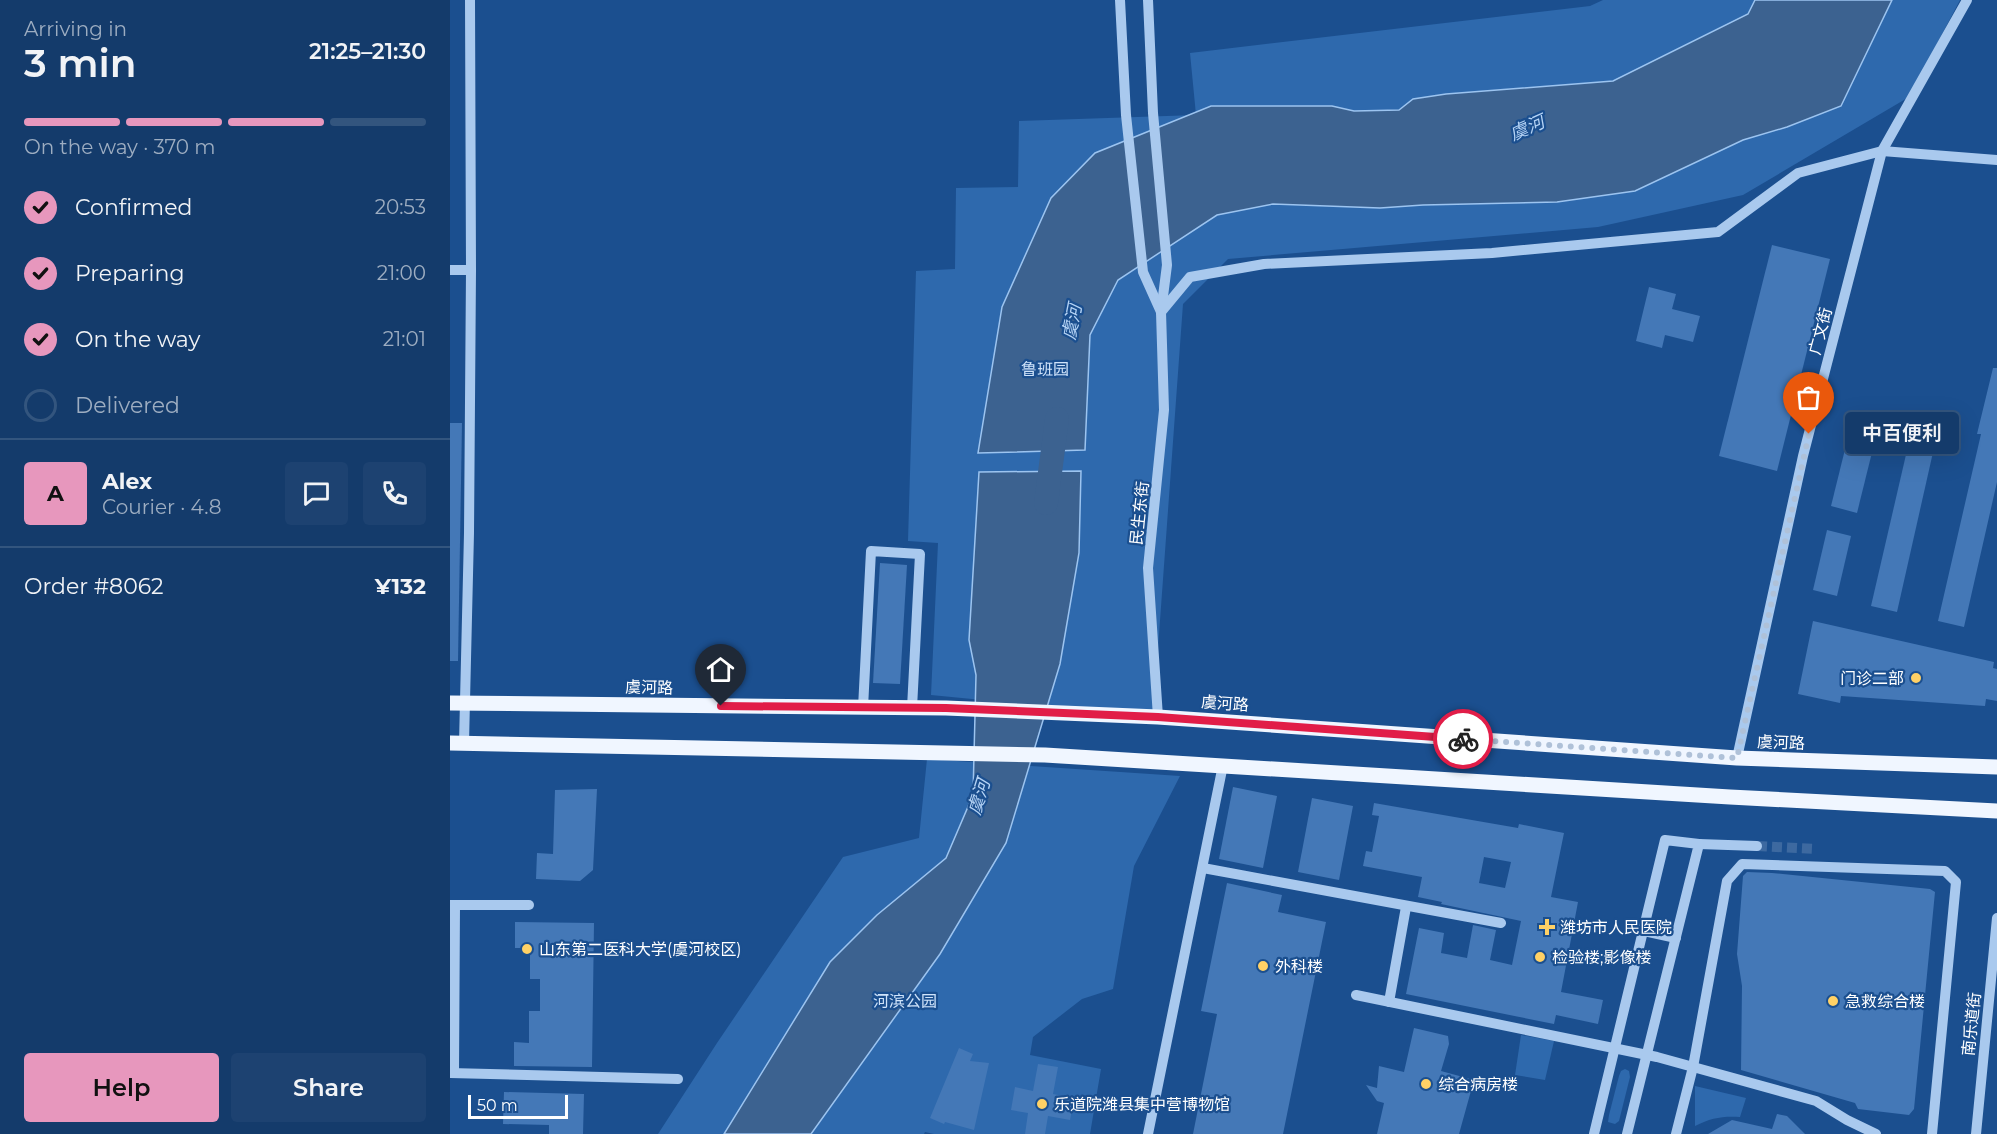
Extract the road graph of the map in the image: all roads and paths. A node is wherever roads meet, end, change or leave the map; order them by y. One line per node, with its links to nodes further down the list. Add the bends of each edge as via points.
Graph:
1 (470, 0): 8 (street)
2 (1120, 0): 9 (street, 民生东街, via 1126,115 1143,272)
3 (1148, 0): 9 (street, 民生东街, via 1153,113 1167,265)
4 (1967, 0): 5 (street, 广文街)
5 (1882, 151): 6 (street); 9 (street, via 1798,173 1718,232 1492,253 1263,264 1191,277); 15 (street, 广文街, via 1803,456)
6 (1997, 160)
7 (450, 270): 8 (street)
8 (471, 270): 10 (street, via 469,533)
9 (1161, 312): 13 (street, 民生东街, via 1164,410 1148,568)
10 (457, 703): 11 (main road, 虞河路); 14 (street)
11 (863, 708): 12 (main road, 虞河路); 12 (street, via 871,551 920,554)
12 (912, 708): 13 (main road, 虞河路)
13 (1158, 717): 15 (main road, 虞河路)
14 (457, 743): 16 (main road, via 938,751)
15 (1737, 758): 17 (main road, 虞河路)
16 (1223, 765): 18 (main road); 21 (street)
17 (1997, 767)
18 (1997, 811)
19 (1699, 844): 20 (street); 27 (street, via 1665,840); 28 (street)
20 (1757, 846)
21 (1203, 868): 24 (street); 36 (street)
22 (452, 905): 23 (street); 34 (street)
23 (529, 905)
24 (1406, 907): 26 (street); 30 (street)
25 (1997, 918): 42 (street, 南乐道街)
26 (1501, 923)
27 (1644, 931): 28 (street); 31 (street)
28 (1676, 938): 32 (street)
29 (1356, 995): 30 (street)
30 (1389, 1002): 31 (street)
31 (1615, 1048): 32 (street); 37 (street)
32 (1647, 1054): 33 (street); 38 (street)
33 (1693, 1067): 39 (street); 40 (street, via 1816,1101); 41 (street, via 1727,881 1742,864 1945,872 1956,882)
34 (452, 1073): 35 (street)
35 (678, 1079)
36 (1148, 1134)
37 (1594, 1134)
38 (1627, 1134)
39 (1676, 1134)
40 (1876, 1134)
41 (1932, 1134)
42 (1976, 1134)

